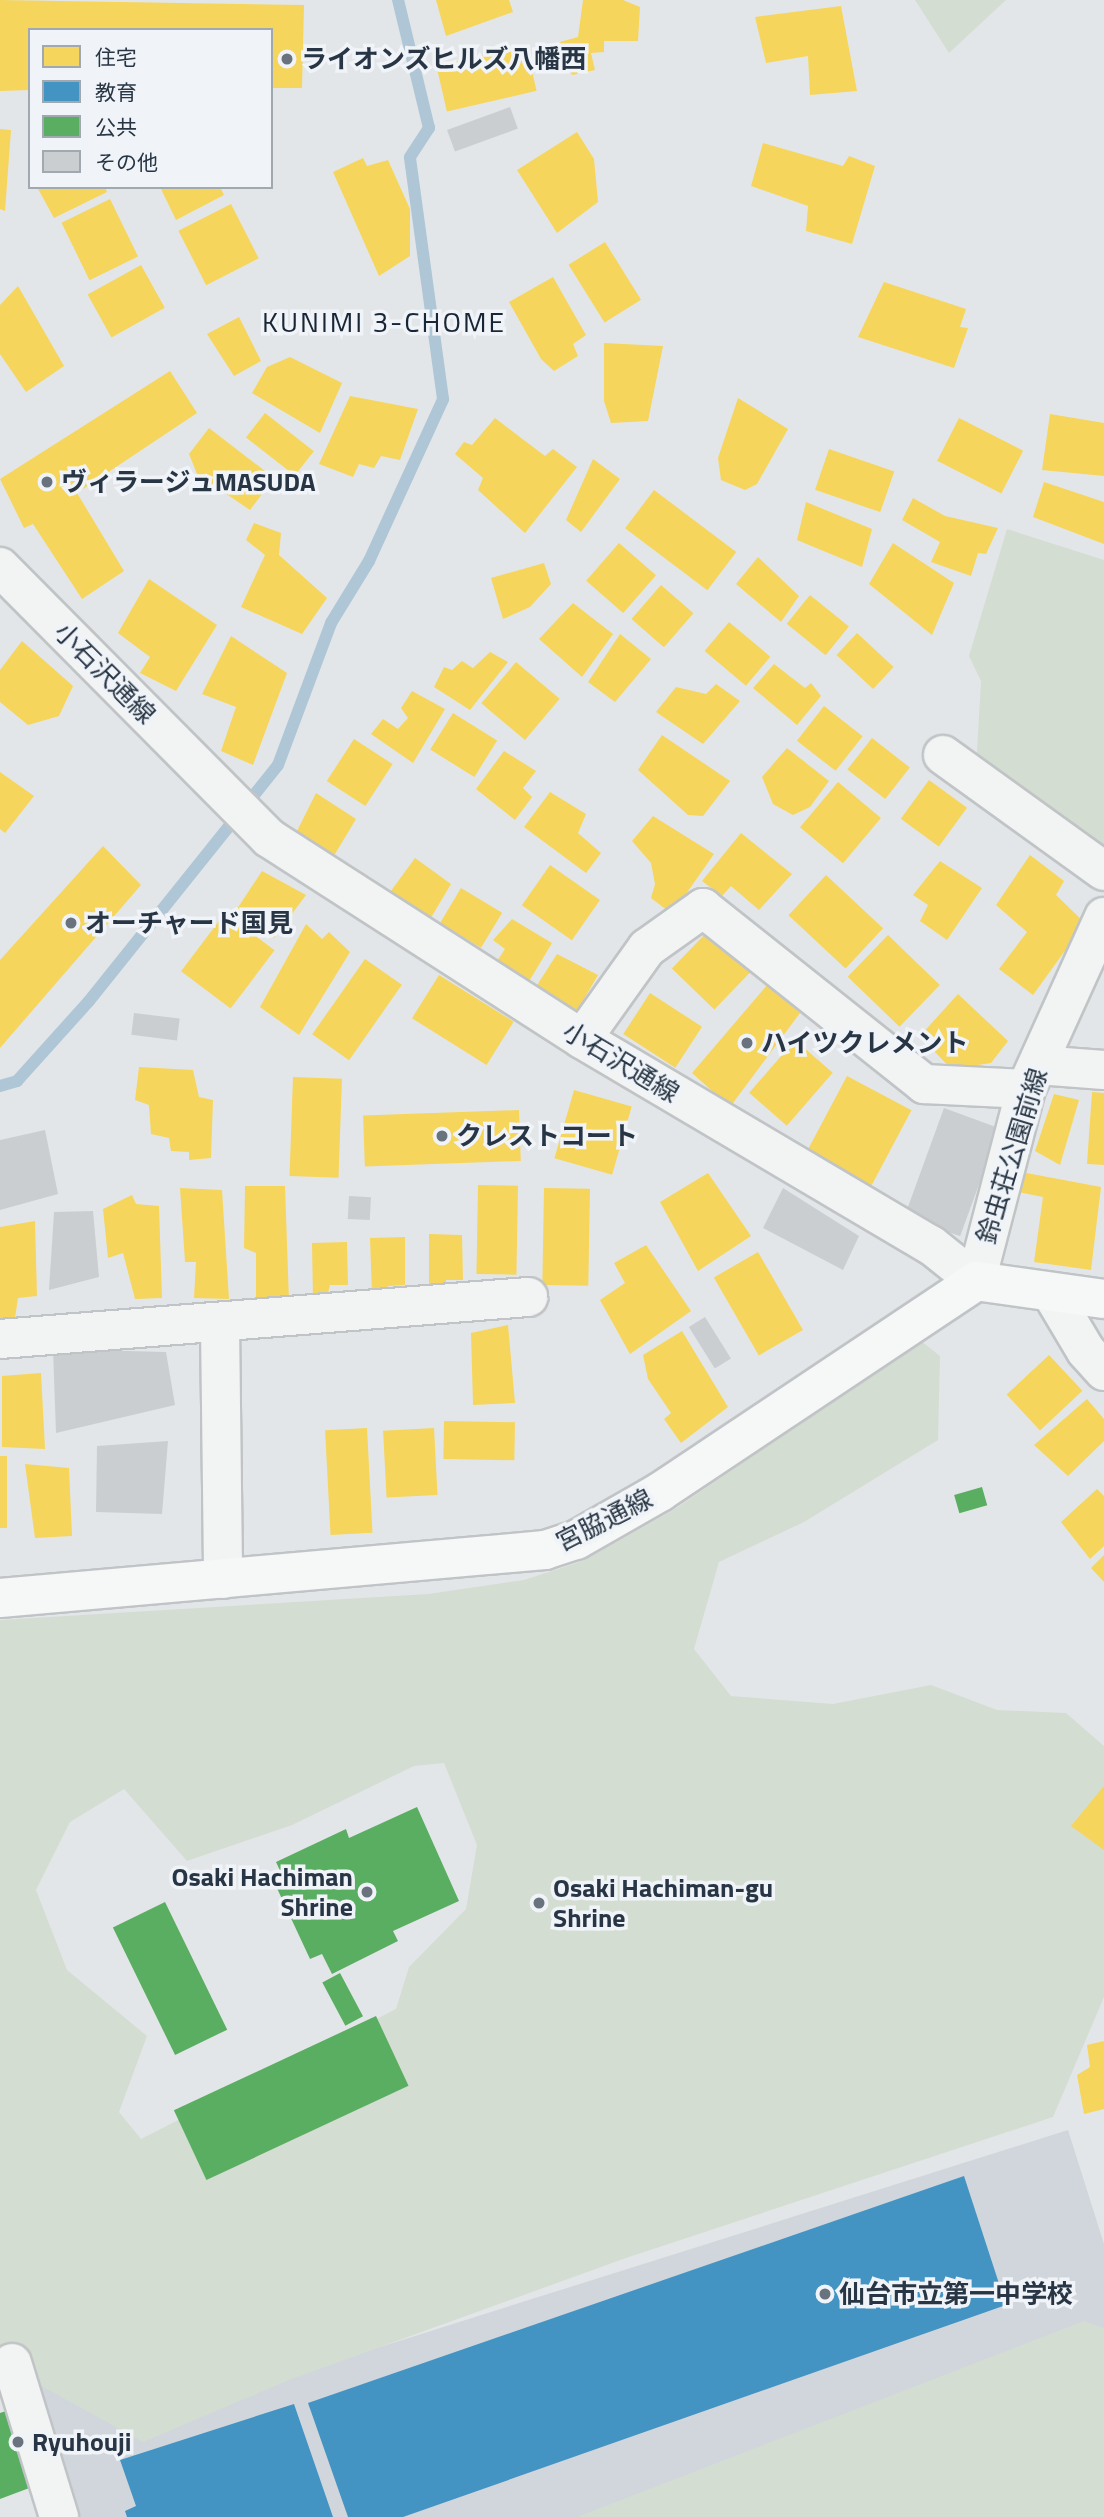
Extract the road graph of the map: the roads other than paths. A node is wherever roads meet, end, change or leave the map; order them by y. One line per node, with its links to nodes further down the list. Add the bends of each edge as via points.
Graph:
1 (0, 567): 5 (street, 小石沢通線, via 269,838)
2 (943, 755): 3 (street)
3 (1104, 871)
4 (1104, 917): 7 (street, 鈴虫荘公園前線)
5 (582, 1039): 7 (street, via 648,948 703,908 924,1084); 8 (street, 小石沢通線, via 931,1245)
6 (1104, 1070): 7 (street)
7 (1032, 1077): 8 (street, 鈴虫荘公園前線)
8 (976, 1281): 9 (street); 15 (street, 宮脇通線, via 660,1492 576,1540 545,1550)
9 (1052, 1294): 11 (street); 14 (street, via 1072,1331)
10 (528, 1297): 12 (street)
11 (1104, 1299)
12 (220, 1324): 13 (street); 15 (street)
13 (0, 1339)
14 (1104, 1371)
15 (223, 1579): 16 (street, 宮脇通線)
16 (0, 1598)
17 (12, 2363): 18 (street)
18 (59, 2517)

